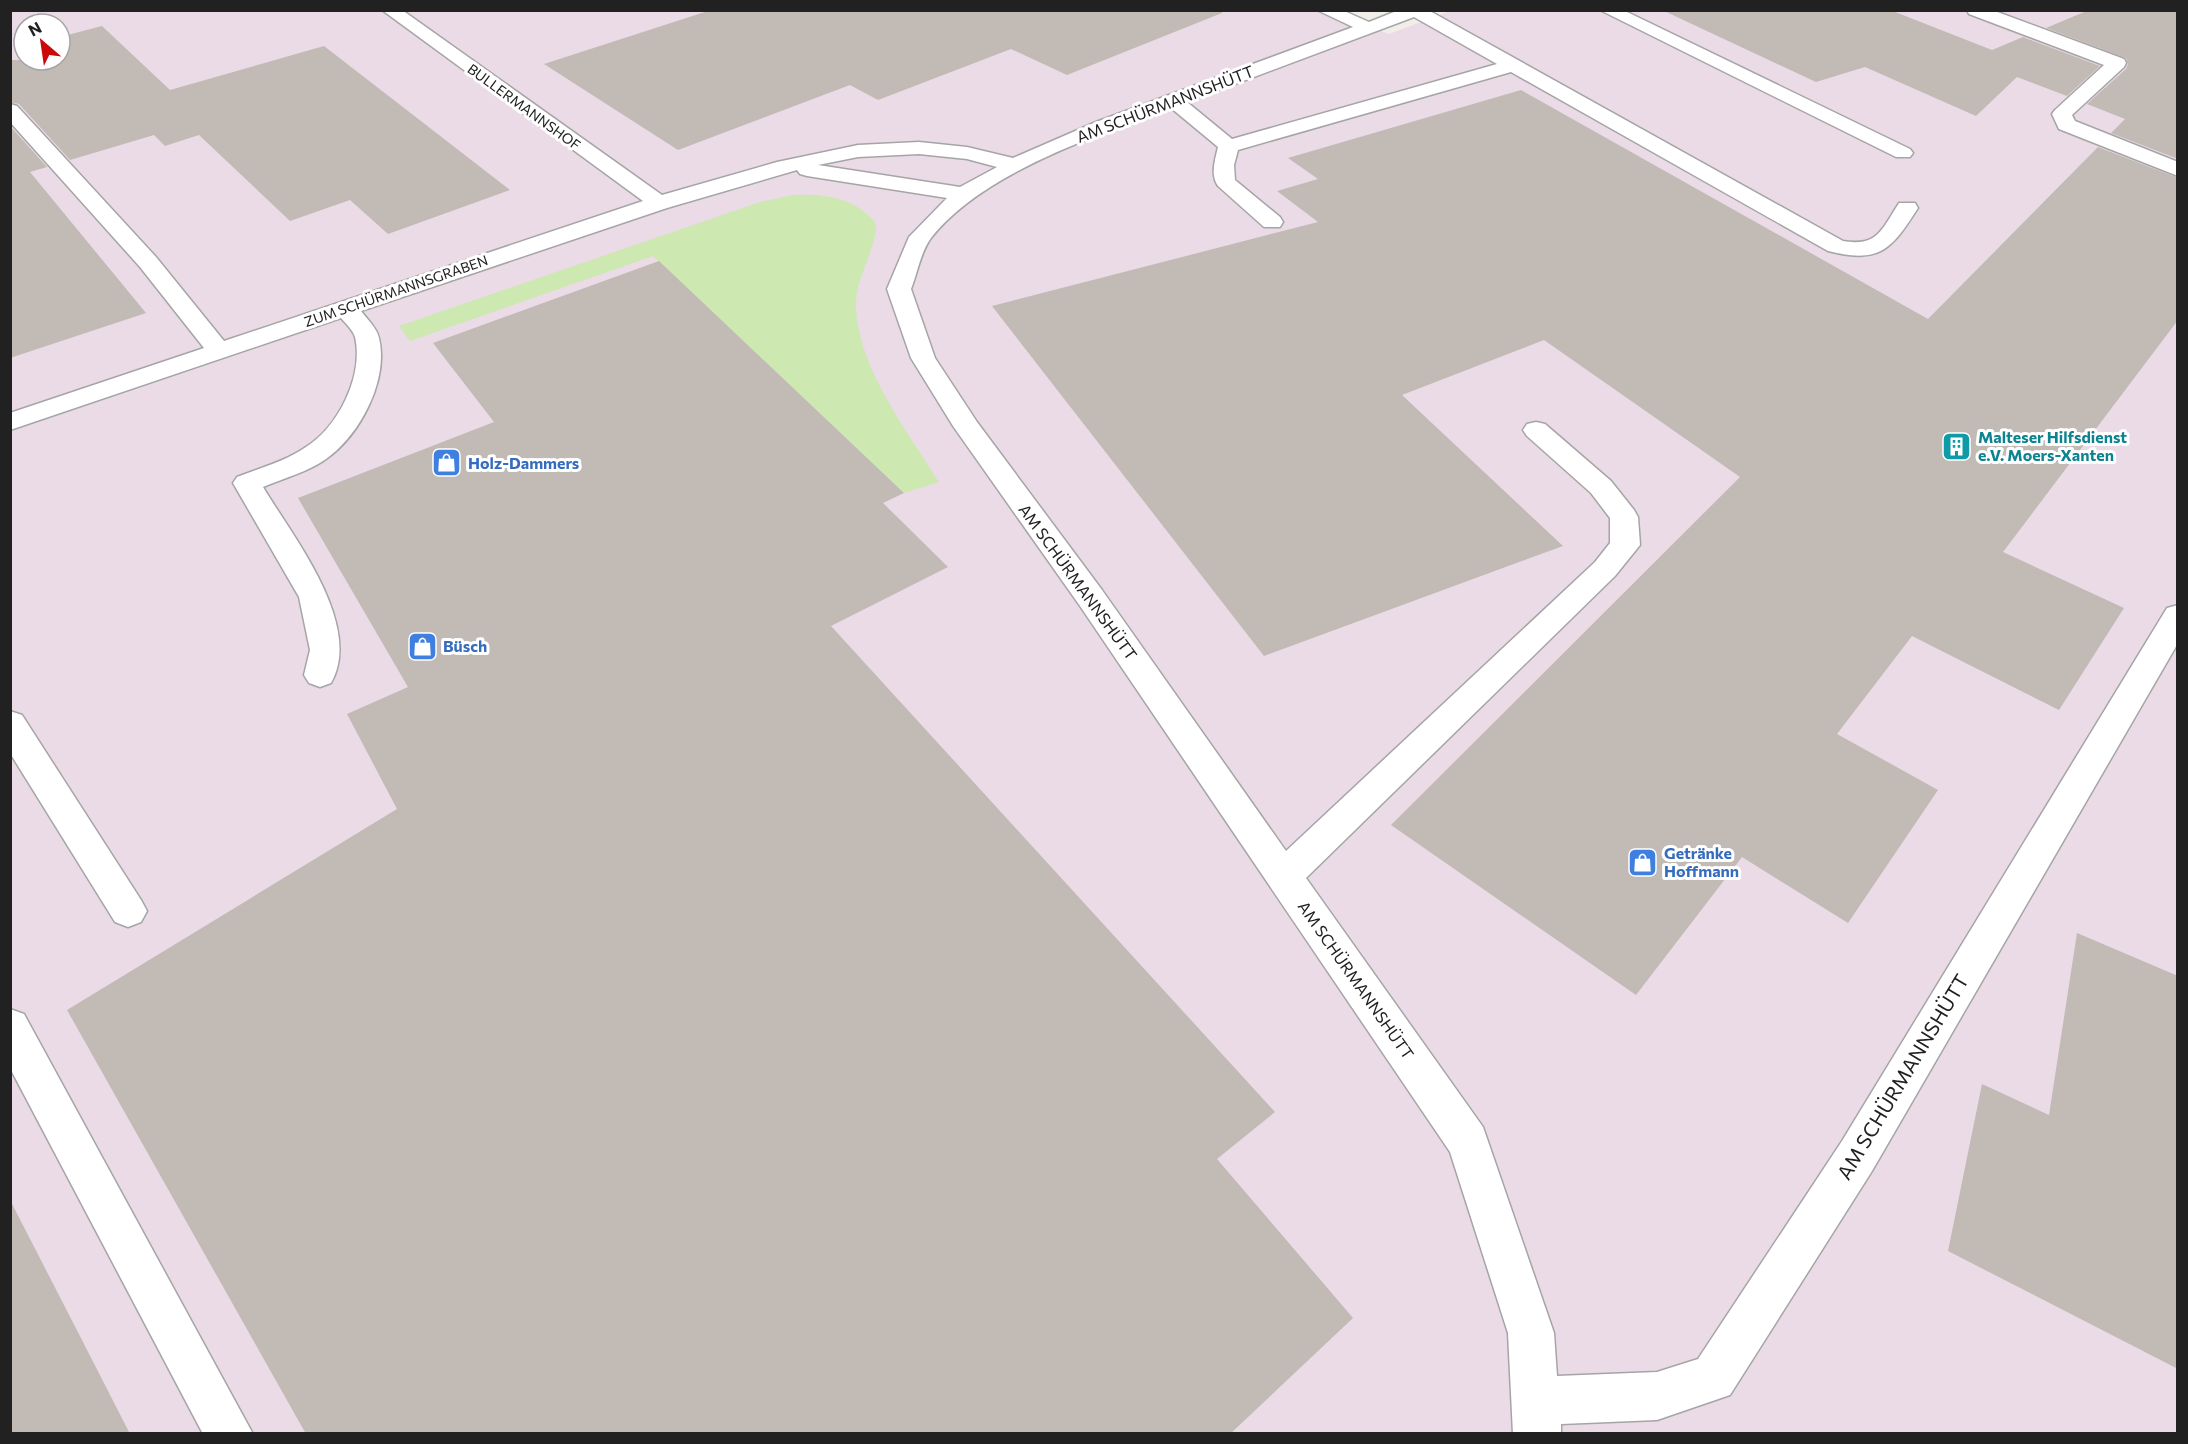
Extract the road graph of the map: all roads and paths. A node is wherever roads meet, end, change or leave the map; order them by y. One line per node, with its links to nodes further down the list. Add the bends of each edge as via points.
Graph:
1 (390, 10): 16 (street, BULLERMANNSHOF)
2 (1325, 10): 6 (street)
3 (1608, 10): 11 (street)
4 (1975, 10): 14 (street, via 2117,63 2062,114 2066,125)
5 (1417, 11): 6 (street, AM SCHÜRMANNSHÜTT); 7 (street)
6 (1370, 28): 8 (street, AM SCHÜRMANNSHÜTT)
7 (1514, 65): 10 (street); 17 (street, via 1836,246 1863,250 1883,244)
8 (1173, 100): 10 (street); 12 (street, AM SCHÜRMANNSHÜTT)
9 (10, 110): 20 (street, via 148,262)
10 (1229, 146): 18 (street, via 1225,182)
11 (1903, 153)
12 (1015, 165): 13 (street, ZUM SCHÜRMANNSGRABEN, via 967,153 919,148 858,151); 15 (street, AM SCHÜRMANNSHÜTT)
13 (784, 166): 15 (street, ZUM SCHÜRMANNSGRABEN); 16 (street, ZUM SCHÜRMANNSGRABEN)
14 (2178, 170)
15 (963, 194): 26 (street, AM SCHÜRMANNSHÜTT, via 920,237 899,289 923,358 966,426)
16 (658, 203): 19 (street, ZUM SCHÜRMANNSGRABEN)
17 (1907, 208)
18 (1272, 222)
19 (346, 308): 20 (street, ZUM SCHÜRMANNSGRABEN); 24 (street, via 367,337 366,373 338,434 314,454 247,483 314,597 326,650)
20 (219, 351): 21 (street, ZUM SCHÜRMANNSGRABEN)
21 (10, 422)
22 (1536, 430): 26 (street, via 1601,487 1624,517 1625,545 1605,569)
23 (2176, 621): 29 (street, AM SCHÜRMANNSHÜTT, via 1857,1156 1713,1378 1657,1396)
24 (320, 675)
25 (10, 724): 27 (street)
26 (1284, 876): 29 (street, AM SCHÜRMANNSHÜTT, via 1468,1142 1531,1333)
27 (128, 911)
28 (10, 1027): 30 (street)
29 (1536, 1417)
30 (230, 1434)

